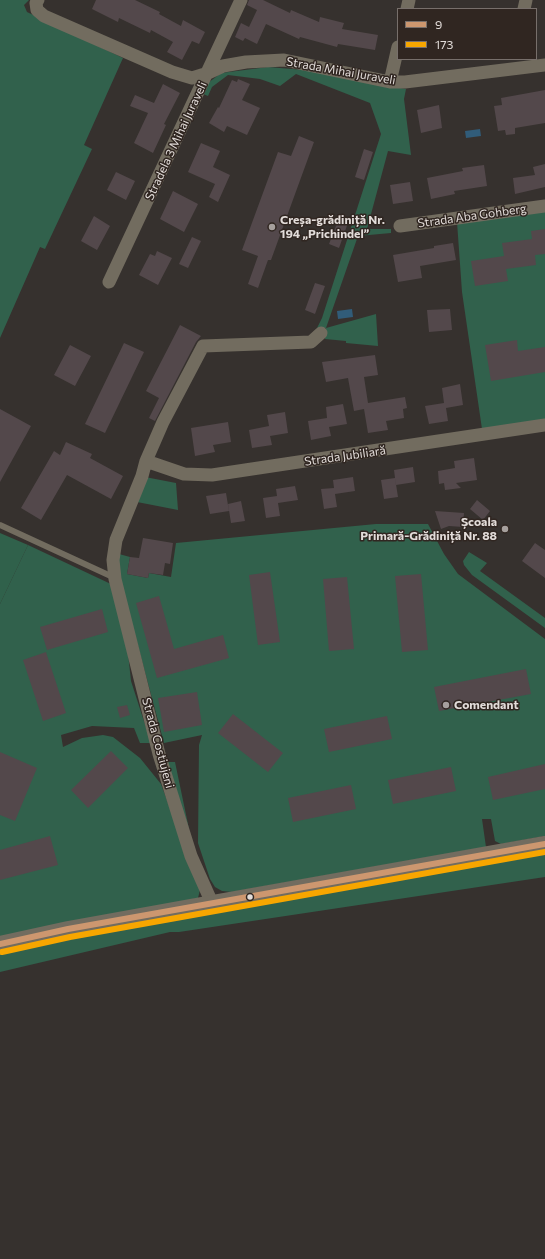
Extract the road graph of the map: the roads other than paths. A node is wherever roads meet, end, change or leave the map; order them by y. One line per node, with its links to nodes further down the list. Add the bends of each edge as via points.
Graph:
1 (241, 0): 6 (street, Stradela 3 Mihai Juraveli)
2 (37, 3): 6 (street, Strada Mihai Juraveli, via 37,10 44,16 172,72 192,78)
3 (397, 51): 7 (street)
4 (511, 64): 5 (street, Strada Mihai Juraveli); 7 (street, Strada Mihai Juraveli, via 414,82)
5 (545, 65)
6 (208, 73): 7 (street, Strada Mihai Juraveli, via 223,66 246,62 284,60); 10 (street, Stradela 3 Mihai Juraveli)
7 (390, 82)
8 (545, 206): 9 (street, Strada Aba Gohberg)
9 (400, 226)
10 (109, 282)
11 (321, 333): 13 (street, via 311,342 203,346)
12 (545, 425): 13 (street, Strada Jubiliară, via 212,475 184,474)
13 (146, 462): 15 (street, via 116,540 113,560)
14 (0, 525): 15 (lane)
15 (115, 579): 17 (street, Strada Costiujeni, via 159,754 191,856)
16 (545, 844): 17 (street)
17 (212, 903): 18 (street)
18 (0, 944)

